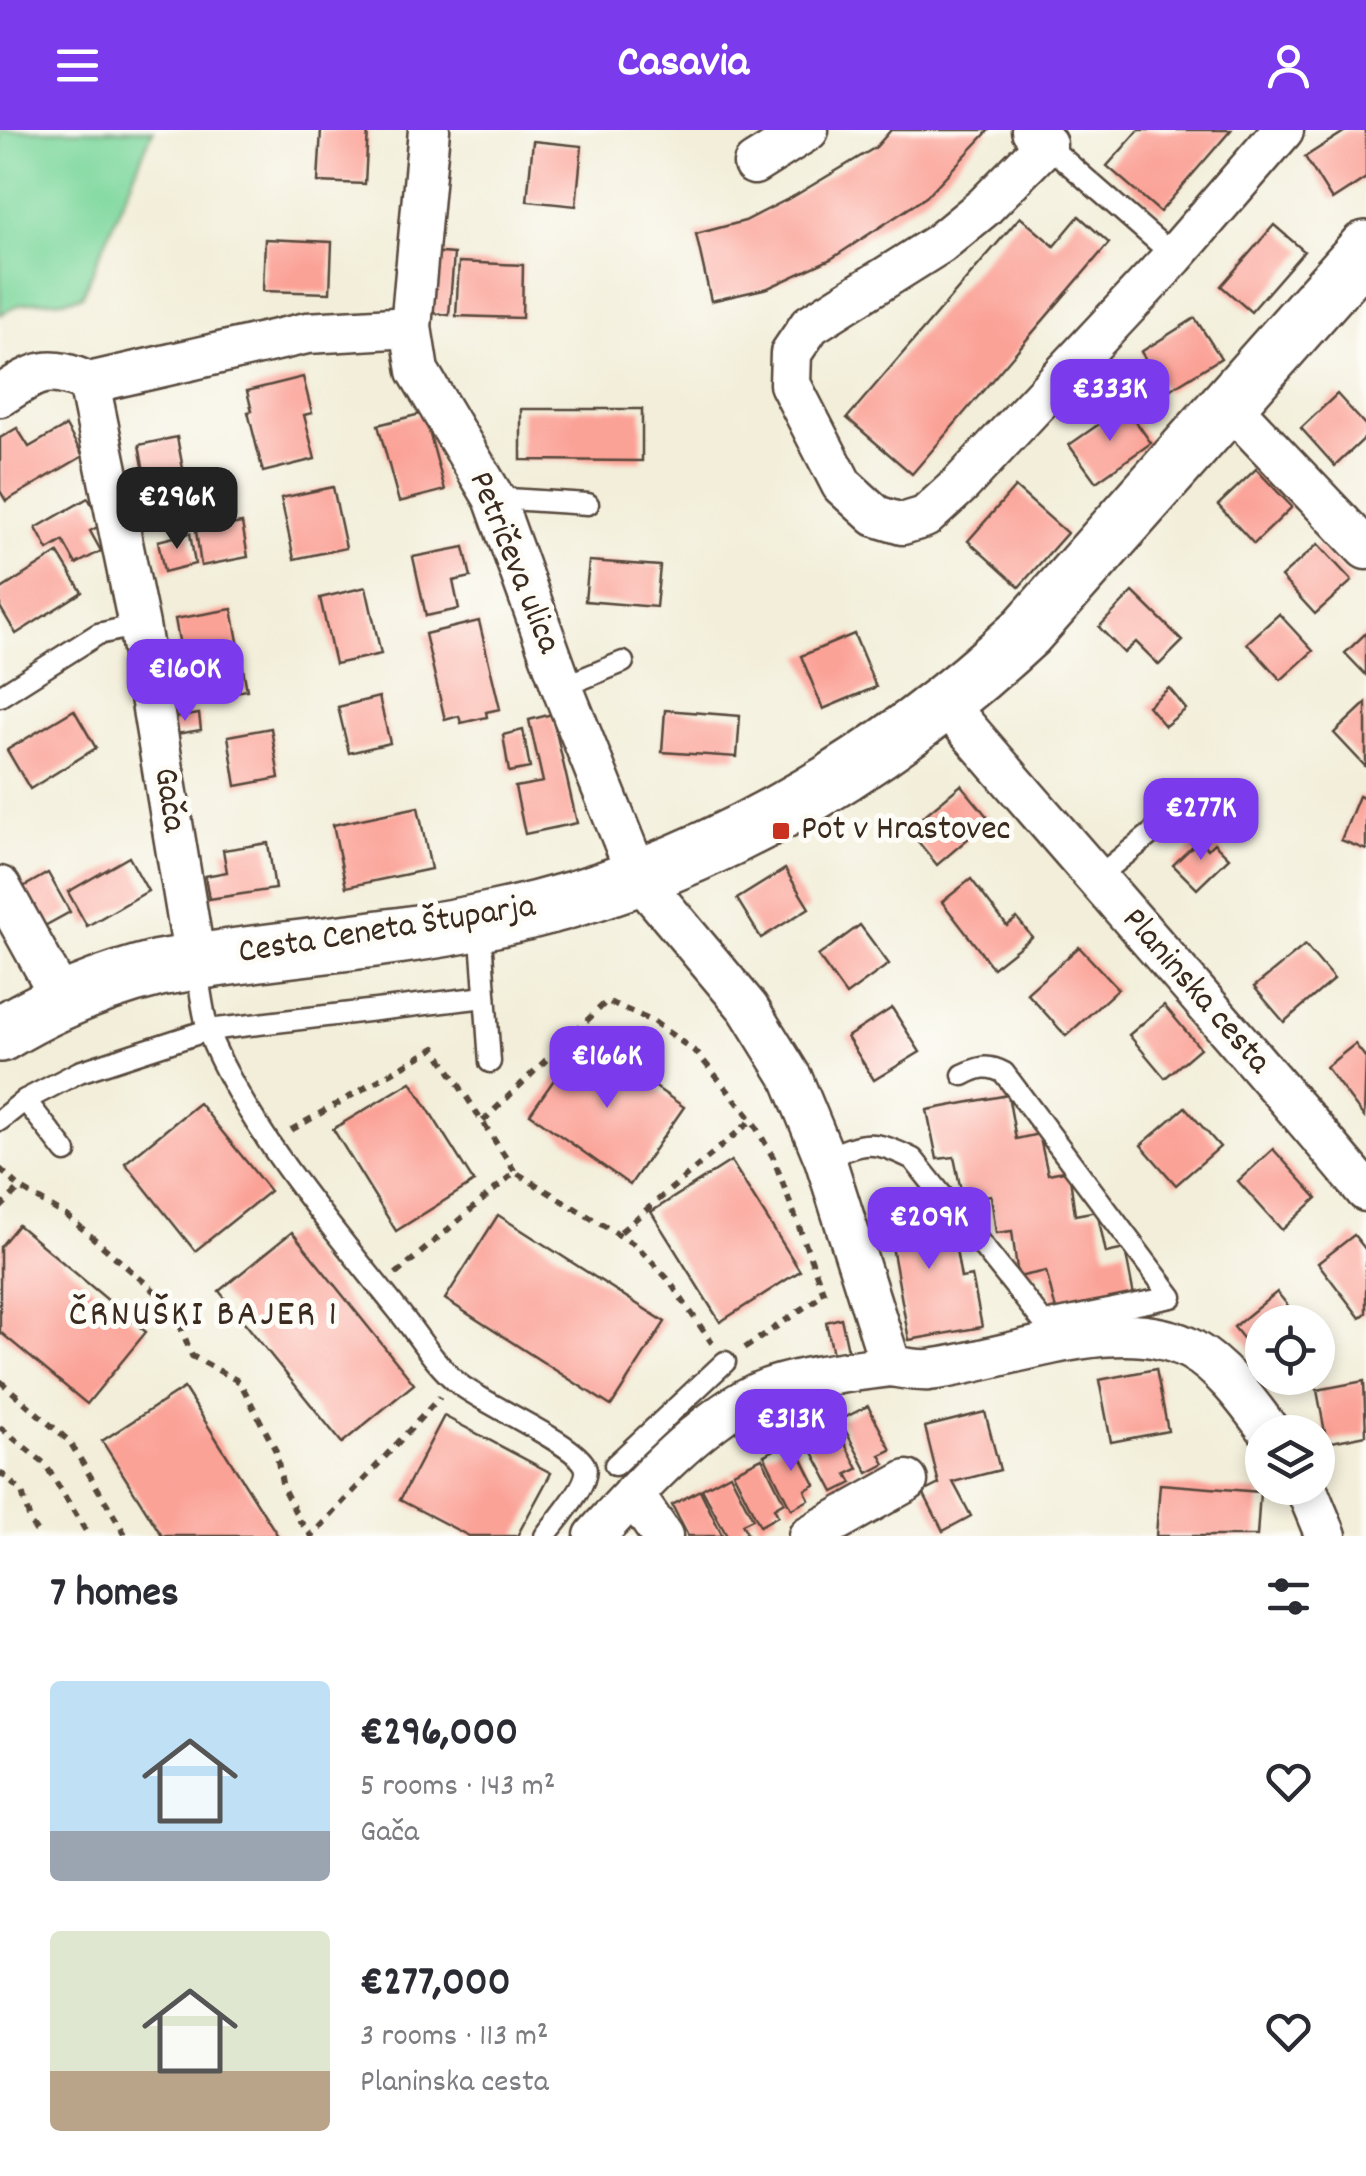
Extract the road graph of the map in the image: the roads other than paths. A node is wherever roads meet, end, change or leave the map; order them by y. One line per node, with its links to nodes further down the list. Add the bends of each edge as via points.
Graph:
1 (429, 130): 8 (street, Petričeva ulica)
2 (808, 130): 5 (street)
3 (1283, 130): 6 (street)
4 (1039, 137): 6 (lane); 6 (street, via 984,207 938,244 810,324 791,352 790,384 842,485 876,516 902,524 925,518)
5 (754, 164)
6 (1174, 256)
7 (1364, 256): 11 (street, Cesta Ceneta Štuparja)
8 (411, 326): 9 (street, via 306,333); 12 (street, Petričeva ulica, via 418,372)
9 (89, 382): 10 (street, via 62,370 36,372); 15 (street, Gača)
10 (0, 396)
11 (1229, 405): 14 (street); 19 (street, Cesta Ceneta Štuparja, via 1026,632)
12 (494, 498): 13 (lane); 17 (street, Petričeva ulica)
13 (588, 504)
14 (1366, 549)
15 (139, 625): 18 (lane, via 98,634); 25 (street, Gača)
16 (623, 662): 17 (lane)
17 (562, 687): 21 (street, Petričeva ulica)
18 (0, 696)
19 (945, 703): 21 (street, Cesta Ceneta Štuparja, via 774,816); 22 (street, Planinska cesta)
20 (1172, 817): 22 (lane)
21 (638, 878): 24 (street, Cesta Ceneta Štuparja); 35 (street, via 748,1008 792,1079)
22 (1095, 879): 36 (street, Planinska cesta)
23 (0, 887): 27 (street)
24 (480, 922): 25 (street, Cesta Ceneta Štuparja); 26 (lane)
25 (195, 961): 27 (street, Cesta Ceneta Štuparja); 28 (lane)
26 (486, 997): 28 (lane); 30 (lane)
27 (62, 999): 29 (street, Cesta Ceneta Štuparja)
28 (208, 1030): 32 (lane, via 79,1072); 43 (lane, via 269,1142 455,1381 584,1462 580,1489)
29 (0, 1034)
30 (490, 1062)
31 (963, 1075): 35 (lane, via 993,1066 1004,1074 1172,1297 1044,1322 913,1158 882,1144 852,1146)
32 (26, 1100): 33 (lane); 34 (lane)
33 (0, 1120)
34 (66, 1152)
35 (825, 1159): 38 (street)
36 (1366, 1191)
37 (724, 1362): 40 (lane)
38 (891, 1366): 39 (street, via 925,1370 1142,1334 1204,1358); 40 (street, via 758,1393 658,1468)
39 (1257, 1415)
40 (624, 1480): 44 (street); 45 (street)
41 (907, 1481): 46 (street)
42 (1313, 1505): 47 (street)
43 (545, 1536)
44 (595, 1536)
45 (662, 1536)
46 (810, 1536)
47 (1326, 1536)

